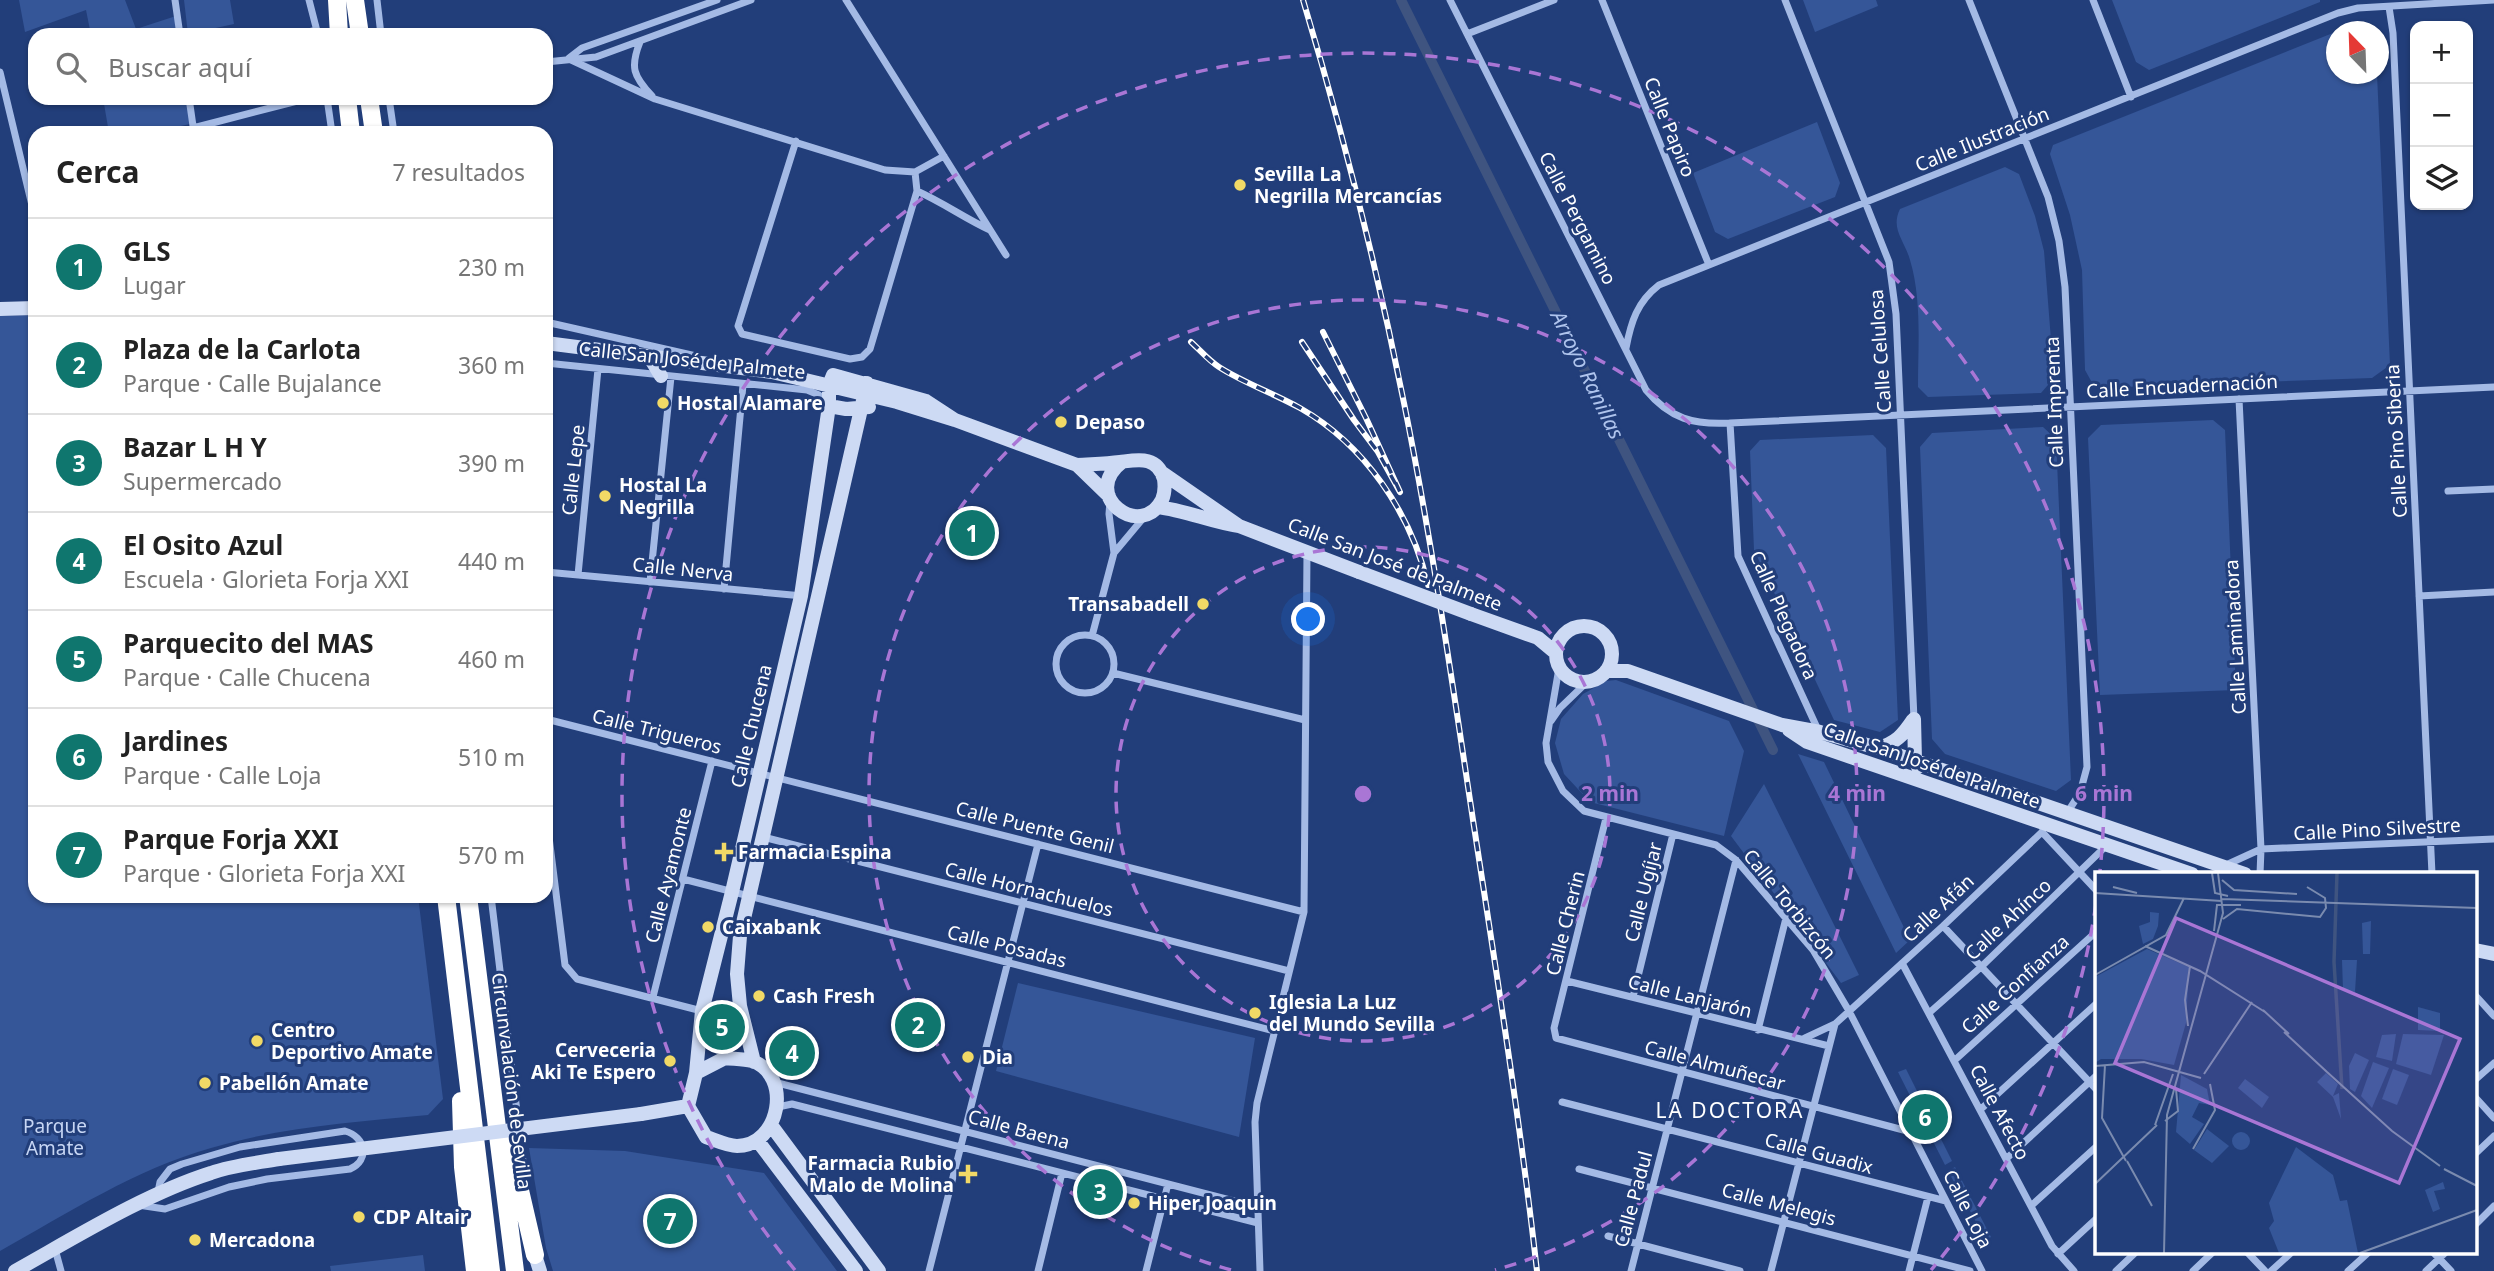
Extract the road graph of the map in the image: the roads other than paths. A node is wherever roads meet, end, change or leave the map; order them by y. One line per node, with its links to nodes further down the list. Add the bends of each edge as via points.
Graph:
1 (175, 0): 19 (street)
2 (309, 0): 20 (street)
3 (330, 0): 21 (highway)
4 (337, 0): 22 (highway)
5 (358, 0): 23 (highway)
6 (377, 0): 24 (street)
7 (717, 0): 27 (street, via 582,48)
8 (751, 0): 26 (street)
9 (846, 0): 48 (street)
10 (1450, 0): 25 (street, Calle Pergamino)
11 (1554, 0): 25 (street)
12 (1602, 0): 55 (street, Calle Papiro)
13 (1786, 0): 52 (street, Calle Celulosa)
14 (1969, 0): 46 (street, Calle Imprenta)
15 (2093, 0): 30 (street)
16 (2494, 0): 17 (street, Calle Ilustración)
17 (2424, 2): 18 (street, Calle Ilustración)
18 (2389, 7): 30 (street, Calle Ilustración, via 2338,13); 69 (street, Calle Pino Siberia)
19 (179, 28)
20 (316, 28)
21 (338, 28)
22 (339, 28)
23 (361, 28)
24 (381, 28)
25 (1467, 34): 60 (street, Calle Pergamino)
26 (640, 42): 27 (street, via 596,57); 32 (street, via 633,63)
27 (569, 59): 28 (street); 32 (street)
28 (553, 61)
29 (0, 72): 39 (street)
30 (2131, 97): 46 (street, Calle Ilustración)
31 (0, 98): 39 (street)
32 (655, 99): 47 (street)
33 (190, 105): 40 (street)
34 (284, 105): 41 (street)
35 (328, 105): 42 (street)
36 (348, 105): 43 (highway)
37 (371, 105): 44 (highway)
38 (390, 105): 45 (street)
39 (9, 110): 50 (street)
40 (192, 126)
41 (208, 126)
42 (331, 126)
43 (350, 126)
44 (373, 126)
45 (393, 126)
46 (2025, 139): 52 (street, Calle Ilustración); 73 (street, Calle Imprenta, via 2059,241)
47 (796, 141): 49 (street, via 885,170); 51 (street, via 738,326 742,334 850,359 862,357 870,349)
48 (944, 156): 49 (street); 53 (street)
49 (915, 172): 51 (street)
50 (28, 189)
51 (917, 191): 53 (street)
52 (1867, 202): 55 (street, Calle Ilustración); 74 (street, Calle Celulosa, via 1889,262)
53 (990, 230): 54 (street)
54 (1006, 255)
55 (1709, 265): 60 (street, Calle Ilustración, via 1648,293 1630,324)
56 (28, 308): 57 (street)
57 (0, 309)
58 (553, 324): 63 (street)
59 (553, 344): 61 (street, Calle San José de Palmete)
60 (1626, 349): 76 (street, Calle Pergamino, via 1655,401 1689,421)
61 (649, 356): 63 (street, Calle San José de Palmete); 65 (street)
62 (553, 364): 64 (street, Calle San José de Palmete)
63 (731, 366): 67 (street, Calle San José de Palmete)
64 (598, 369): 65 (street, Calle San José de Palmete); 89 (street, Calle Lepe)
65 (666, 377): 66 (street, Calle San José de Palmete); 90 (street)
66 (743, 385): 72 (street, Calle San José de Palmete, via 807,390); 91 (street)
67 (829, 385): 70 (street, Calle San José de Palmete); 72 (street, Calle Chucena)
68 (2494, 387): 69 (street, Calle Encuadernación)
69 (2409, 391): 71 (street, Calle Encuadernación); 94 (street, Calle Pino Siberia)
70 (864, 395): 72 (street, via 846,409); 75 (street); 75 (street, via 926,401); 95 (street, Calle Chucena)
71 (2239, 399): 73 (street, Calle Encuadernación); 128 (street, Calle Laminadora)
72 (829, 406): 93 (street, Calle Chucena)
73 (2070, 407): 74 (street, Calle Encuadernación); 118 (street, Calle Imprenta, via 2087,767 2080,793)
74 (1901, 415): 77 (street, Calle Encuadernación); 106 (street, Calle Celulosa)
75 (955, 420): 79 (street)
76 (1704, 424): 77 (street, Calle Encuadernación)
77 (1730, 424): 111 (street, Calle Plegadora, via 1738,556)
78 (1122, 462): 79 (street); 80 (street, via 1137,458); 83 (street, via 1110,475)
79 (1077, 464): 83 (street)
80 (1160, 471): 84 (street, via 1165,488); 85 (street, Calle San José de Palmete)
81 (2494, 489): 82 (street)
82 (2448, 491)
83 (1110, 498): 84 (street, via 1127,514 1138,516); 87 (street)
84 (1153, 510): 85 (street, Calle San José de Palmete, via 1179,509); 87 (street)
85 (1238, 526): 86 (street, Calle San José de Palmete)
86 (1307, 552): 98 (street, Calle San José de Palmete, bridge); 107 (street)
87 (1114, 553): 96 (street)
88 (553, 573): 89 (street, Calle Nerva)
89 (578, 575): 90 (street, Calle Nerva)
90 (650, 582): 91 (street, Calle Nerva)
91 (724, 589): 93 (street, Calle Nerva)
92 (2494, 592): 94 (street)
93 (801, 596): 95 (street, Calle Nerva); 115 (street, Calle Chucena)
94 (2419, 596): 125 (street, Calle Pino Siberia)
95 (817, 598): 116 (street, Calle Chucena)
96 (1092, 636): 104 (street, via 1108,646); 104 (street, via 1074,638 1061,649 1056,665 1061,681 1073,691 1093,692)
97 (1562, 637): 98 (street, Calle San José de Palmete); 99 (street); 100 (street, via 1576,628 1593,628 1607,639)
98 (1538, 638): 99 (street, Calle San José de Palmete)
99 (1556, 653): 101 (street)
100 (1612, 656): 102 (street); 103 (street, Calle San José de Palmete)
101 (1559, 668): 105 (street, via 1571,679); 109 (street, Calle Torbizcón)
102 (1606, 671): 103 (street, Calle San José de Palmete); 105 (street)
103 (1628, 671): 110 (street, Calle San José de Palmete)
104 (1113, 673): 107 (street)
105 (1587, 682): 109 (street)
106 (1914, 719): 112 (street, via 1892,744); 113 (street)
107 (1305, 720): 146 (street)
108 (553, 721): 114 (street, Calle Trigueros)
109 (1549, 724): 119 (street, Calle Torbizcón, via 1546,753 1563,791 1584,811)
110 (1782, 725): 111 (street, Calle San José de Palmete); 117 (street, Calle San José de Palmete, via 1807,741)
111 (1819, 732): 112 (street, Calle San José de Palmete)
112 (1878, 748): 113 (street, Calle San José de Palmete)
113 (1915, 760): 117 (street); 118 (street, Calle San José de Palmete)
114 (712, 761): 115 (street, Calle Trigueros); 138 (street, Calle Ayamonte)
115 (759, 773): 116 (street, Calle Puente Genil); 140 (street, Calle Chucena)
116 (776, 777): 123 (street, Calle Chucena); 126 (street, Calle Puente Genil)
117 (1923, 782): 120 (street, Calle San José de Palmete)
118 (2066, 814): 120 (street); 121 (street, Calle San José de Palmete)
119 (1606, 818): 122 (street, Calle Torbizcón); 154 (street, Calle Cherin)
120 (2044, 828): 121 (street); 127 (street, Calle San José de Palmete); 137 (street); 148 (street, Calle Afán)
121 (2111, 829): 130 (street, Calle San José de Palmete)
122 (1673, 834): 129 (street, Calle Torbizcón, via 1716,845); 158 (street, Calle Ugíjar)
123 (762, 837): 141 (street, Calle Chucena); 145 (street, Calle Hornachuelos)
124 (2494, 839): 125 (street, Calle Pino Silvestre)
125 (2430, 842): 128 (street, Calle Pino Silvestre); 136 (street, Calle Pino Siberia)
126 (1038, 844): 145 (street); 146 (street, Calle Puente Genil)
127 (2106, 846): 132 (street, Calle San José de Palmete); 137 (street, Calle Ahínco)
128 (2261, 849): 130 (street); 135 (street, Calle Laminadora)
129 (1736, 860): 147 (street, Calle Torbizcón); 166 (street, Calle Padul)
130 (2223, 867): 134 (street, Calle San José de Palmete)
131 (553, 869): 157 (street, via 565,965 577,979)
132 (2159, 869): 133 (street, Calle San José de Palmete)
133 (2179, 872)
134 (2239, 872)
135 (2260, 872)
136 (2432, 872)
137 (2080, 873): 139 (street); 152 (street, Calle Ahínco)
138 (683, 879): 140 (street, Calle Posadas); 157 (street, Calle Ayamonte)
139 (2095, 889)
140 (732, 892): 141 (street, Calle Posadas); 163 (street, Calle Chucena)
141 (748, 897): 150 (street, Calle Posadas); 177 (street, Calle Chucena, via 737,974)
142 (447, 903): 155 (highway)
143 (469, 903): 175 (highway, Circunvalación de Sevilla)
144 (492, 903): 231 (street)
145 (1023, 903): 150 (street); 153 (street, Calle Hornachuelos)
146 (1304, 912): 153 (street)
147 (1786, 918): 164 (street, Calle Torbizcón, via 1813,950); 169 (street)
148 (1943, 926): 151 (street, Calle Afán); 152 (street)
149 (2095, 933): 160 (street, Calle Confianza)
150 (1009, 963): 170 (street, Calle Posadas); 195 (street)
151 (1902, 963): 164 (street, Calle Afán); 165 (street, Calle Afecto)
152 (1981, 967): 160 (street); 165 (street, Calle Ahínco)
153 (1289, 971): 170 (street)
154 (1567, 981): 158 (street, Calle Lanjarón); 171 (street, Calle Cherin)
155 (458, 992): 234 (highway, via 463,1167); 235 (highway)
156 (2476, 996): 159 (street)
157 (653, 997): 163 (street)
158 (1633, 997): 166 (street, Calle Lanjarón)
159 (2482, 1002): 162 (street); 167 (street)
160 (2017, 1004): 173 (street); 176 (street, Calle Confianza)
161 (2095, 1005): 173 (street)
162 (2476, 1008)
163 (702, 1011): 180 (street, Calle Chucena)
164 (1849, 1011): 168 (street); 196 (street, Calle Loja)
165 (1929, 1013): 176 (street, Calle Afecto)
166 (1697, 1014): 169 (street, Calle Lanjarón); 179 (street, Calle Padul)
167 (2494, 1016)
168 (1835, 1024): 172 (street); 174 (street)
169 (1758, 1030): 172 (street, Calle Lanjarón)
170 (1273, 1031): 215 (street, via 1256,1103)
171 (1554, 1035): 179 (street, Calle Almuñecar, via 1558,1040)
172 (1805, 1038): 174 (street, Calle Lanjarón)
173 (2053, 1044): 184 (street); 191 (street)
174 (1829, 1046): 190 (street)
175 (487, 1049): 231 (highway); 236 (highway, Circunvalación de Sevilla)
176 (1955, 1060): 191 (street, Calle Afecto)
177 (754, 1062): 180 (street, via 724,1058); 183 (street)
178 (2494, 1062): 182 (street)
179 (1681, 1072): 190 (street, Calle Almuñecar); 194 (street, Calle Padul)
180 (696, 1073): 188 (street)
181 (2095, 1077): 184 (street)
182 (2476, 1079)
183 (774, 1082): 189 (street); 195 (street, Calle Baena)
184 (2090, 1082): 185 (street); 202 (street)
185 (2095, 1088)
186 (2476, 1098): 192 (street)
187 (1562, 1102): 194 (street, Calle Guadix)
188 (688, 1106): 198 (street, via 706,1137 738,1146); 208 (street, bridge, via 279,1159 212,1172)
189 (778, 1107): 193 (street); 199 (street, Calle Baena, via 792,1104)
190 (1813, 1107): 196 (street, Calle Almuñecar); 203 (street)
191 (1981, 1110): 202 (street, Calle Afecto)
192 (2494, 1118)
193 (771, 1125): 198 (street); 238 (street)
194 (1668, 1129): 203 (street, Calle Guadix); 207 (street, Calle Padul)
195 (965, 1131): 199 (street); 206 (street, Calle Baena)
196 (1911, 1132): 211 (street, Calle Loja)
197 (2494, 1136): 201 (street)
198 (757, 1140): 237 (street)
199 (961, 1147): 205 (street, Calle Baena); 239 (street)
200 (2095, 1148): 213 (street)
201 (2476, 1153)
202 (2007, 1159): 213 (street, Calle Afecto)
203 (1799, 1164): 209 (street, Calle Guadix); 217 (street)
204 (1579, 1169): 207 (street, Calle Melegis)
205 (1062, 1173): 210 (street, Calle Baena); 240 (street)
206 (1168, 1184): 210 (street); 215 (street, Calle Baena)
207 (1653, 1187): 217 (street, Calle Melegis); 221 (street, Calle Padul)
208 (157, 1196): 212 (street); 212 (street, via 170,1169 240,1147 345,1131 363,1147 363,1159 350,1169 229,1187 165,1209)
209 (1928, 1197): 211 (street, Calle Guadix); 229 (street)
210 (1164, 1199): 218 (street, Calle Baena); 241 (street)
211 (1946, 1201): 248 (street, Calle Loja)
212 (138, 1205): 222 (street)
213 (2031, 1206): 223 (street, Calle Afecto)
214 (2494, 1206): 219 (street)
215 (1257, 1207): 218 (street)
216 (2095, 1220): 223 (street)
217 (1783, 1222): 229 (street, Calle Melegis); 245 (street)
218 (1258, 1223): 242 (street)
219 (2476, 1224)
220 (1608, 1236): 221 (street)
221 (1637, 1244): 243 (street, Calle Padul); 244 (street)
222 (55, 1249): 232 (street); 233 (street)
223 (2058, 1254): 249 (street, Calle Afecto)
224 (2134, 1254): 250 (street)
225 (2211, 1254): 251 (street)
226 (2249, 1254): 252 (street)
227 (2290, 1254): 253 (street)
228 (2367, 1254): 254 (street)
229 (1913, 1255): 246 (street); 247 (street, Calle Melegis)
230 (2436, 1255): 255 (street); 256 (street)
231 (538, 1263)
232 (15, 1271)
233 (61, 1271)
234 (474, 1271)
235 (491, 1271)
236 (515, 1271)
237 (856, 1271)
238 (879, 1271)
239 (929, 1271)
240 (1038, 1271)
241 (1146, 1271)
242 (1259, 1271)
243 (1631, 1271)
244 (1740, 1271)
245 (1771, 1271)
246 (1909, 1271)
247 (1970, 1271)
248 (1982, 1271)
249 (2074, 1271)
250 (2116, 1271)
251 (2193, 1271)
252 (2265, 1271)
253 (2272, 1271)
254 (2348, 1271)
255 (2426, 1271)
256 (2451, 1271)

